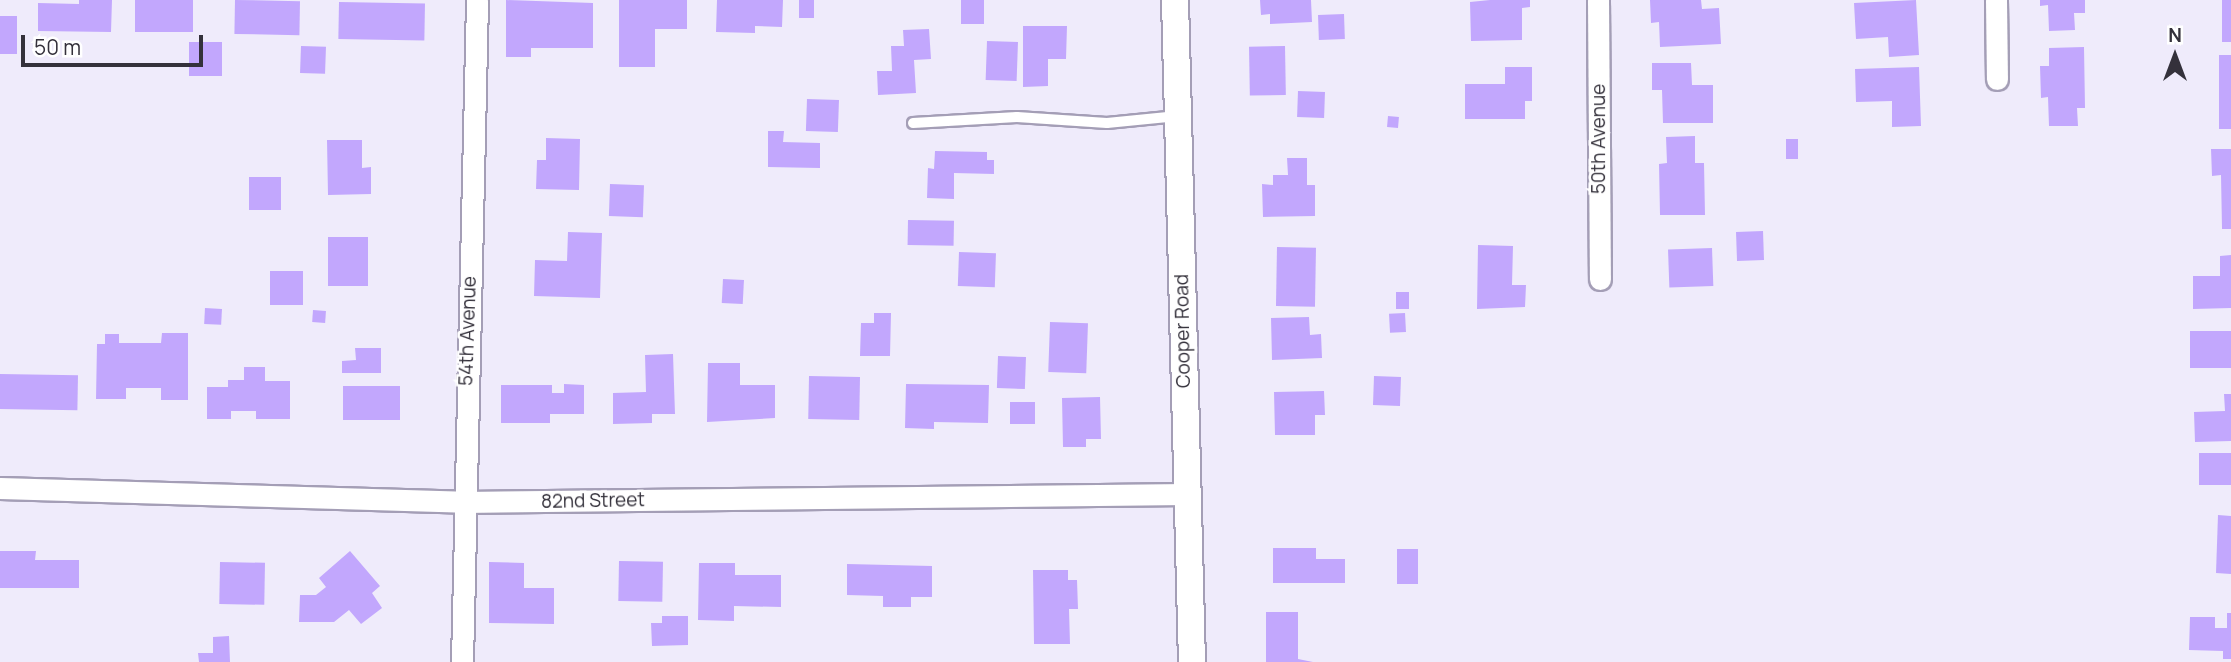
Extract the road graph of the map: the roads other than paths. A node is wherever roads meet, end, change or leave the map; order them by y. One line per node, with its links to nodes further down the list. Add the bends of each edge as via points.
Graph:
1 (477, 0): 11 (street, 54th Avenue)
2 (1175, 0): 6 (street, Cooper Road)
3 (1598, 0): 8 (street, 50th Avenue)
4 (1996, 0): 5 (street)
5 (1997, 79)
6 (1178, 116): 7 (lane, via 1107,123 1017,117); 10 (street, Cooper Road)
7 (913, 123)
8 (1600, 279)
9 (0, 488): 11 (street, 82nd Street)
10 (1187, 494): 11 (street, 82nd Street); 13 (street, Cooper Road)
11 (464, 502): 12 (street, 54th Avenue)
12 (462, 662)
13 (1192, 662)

